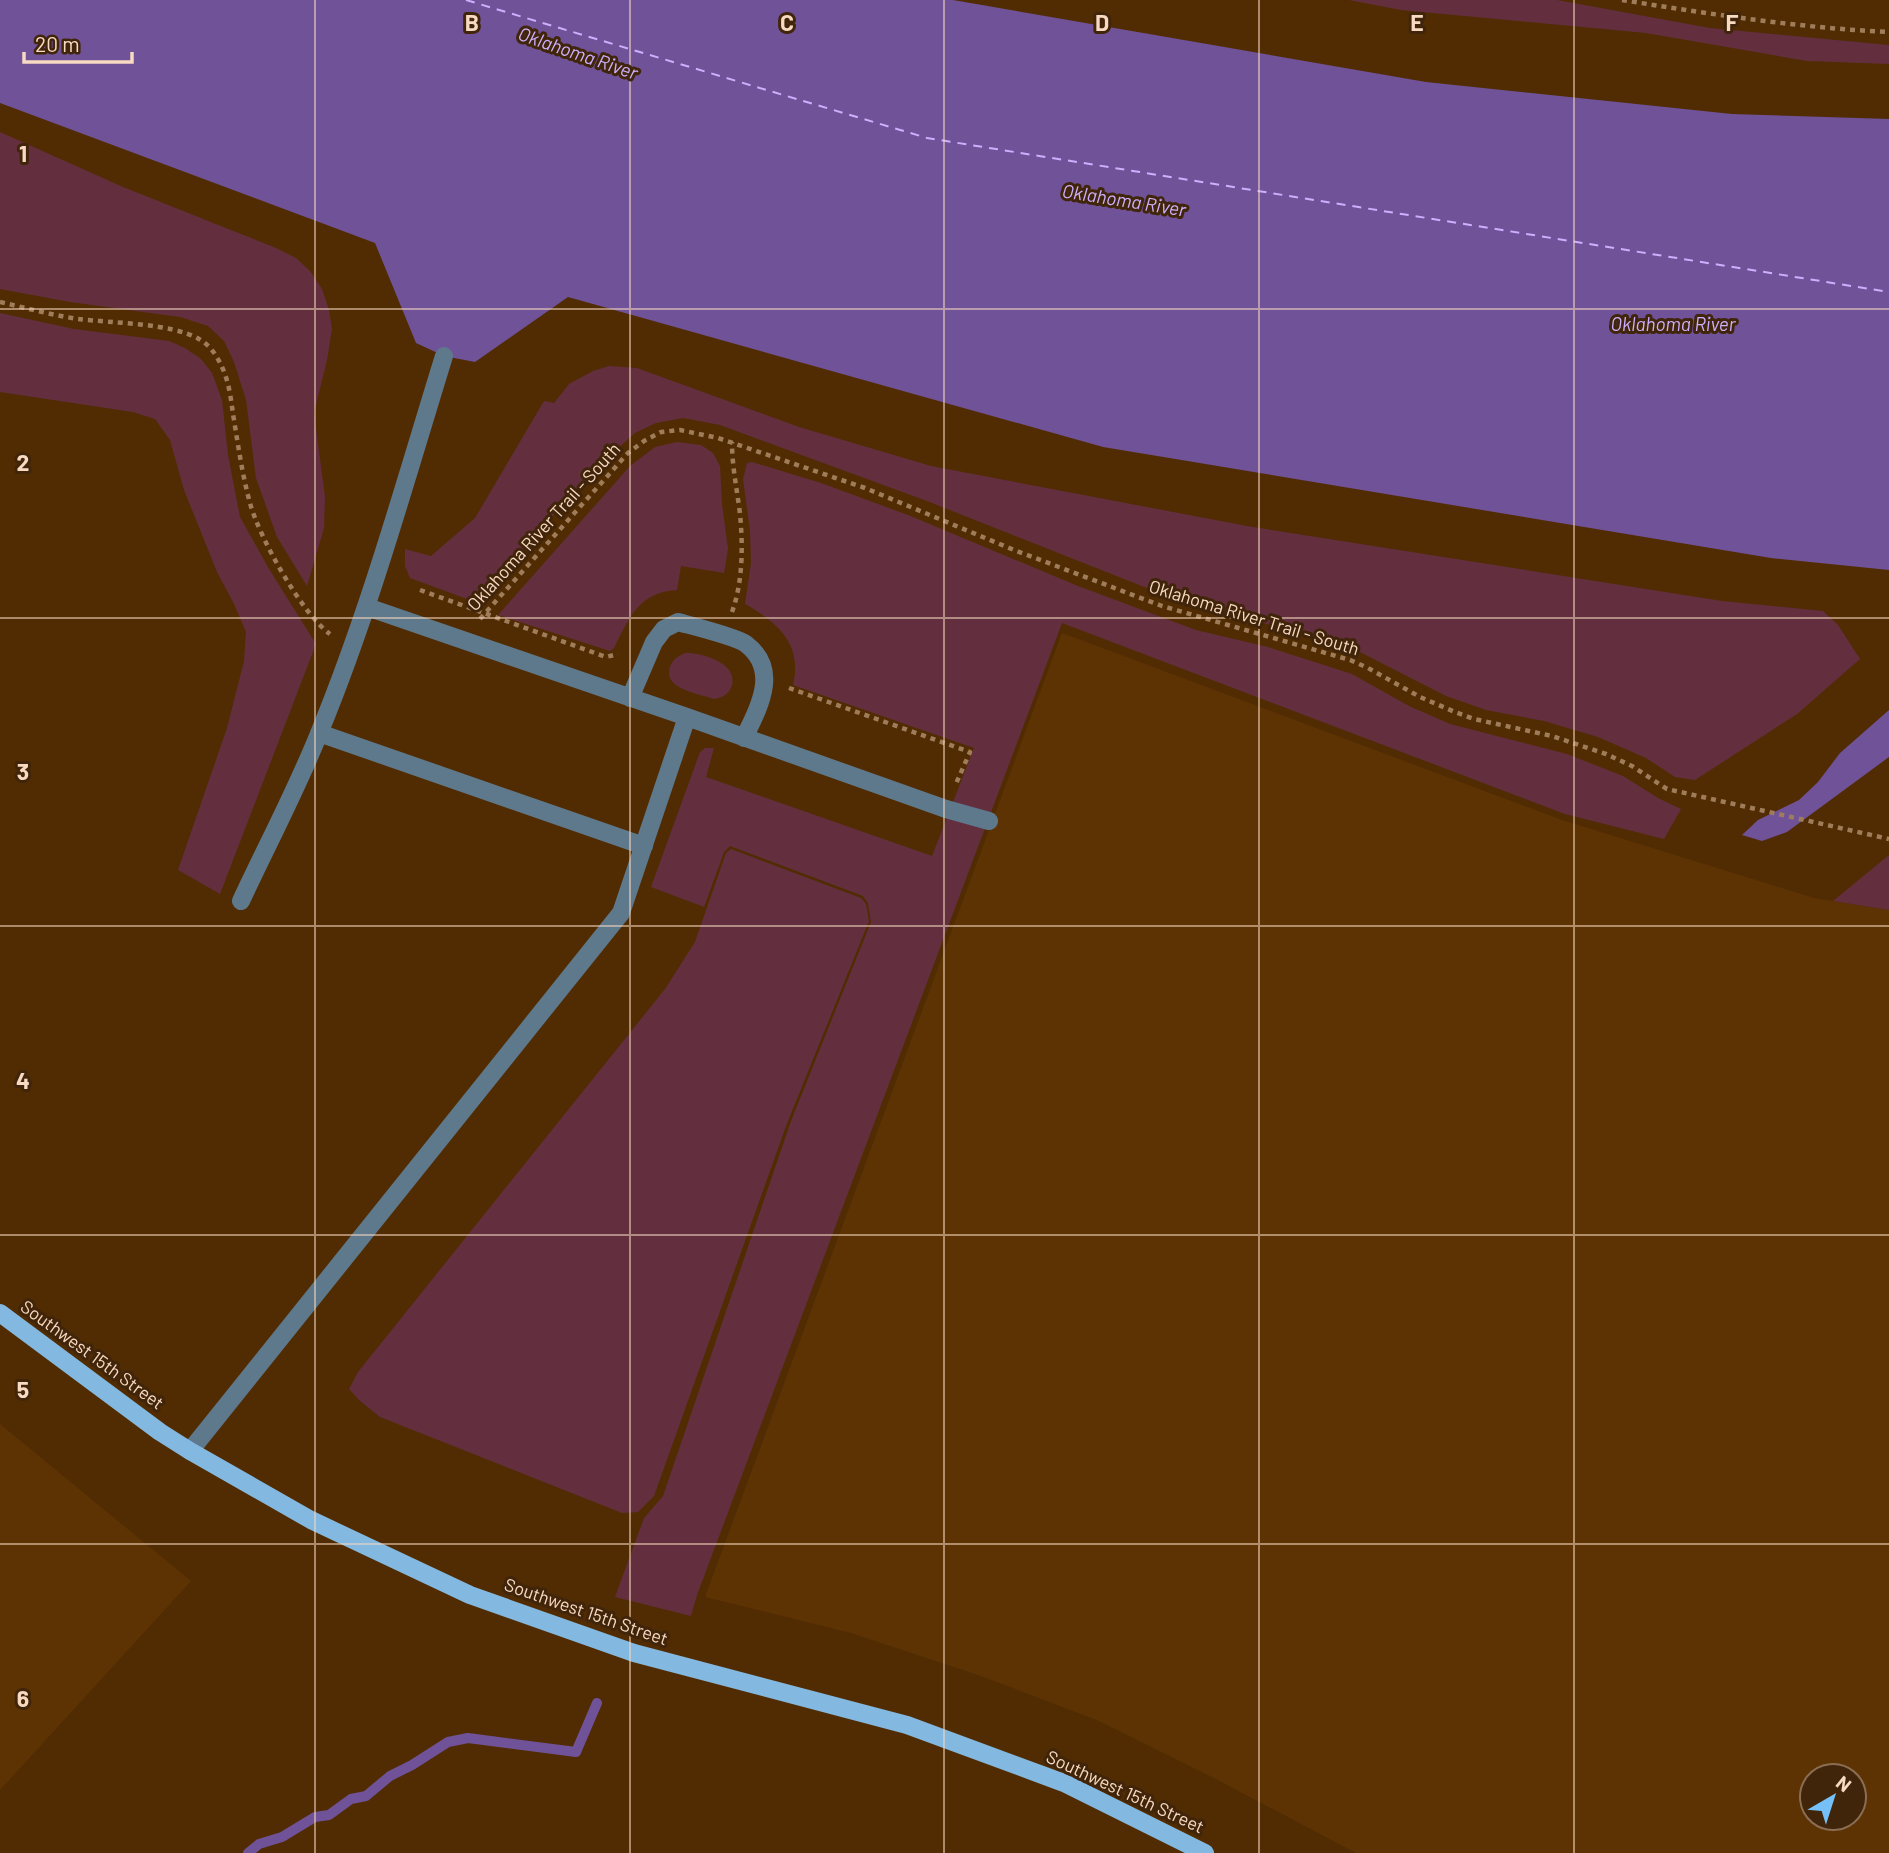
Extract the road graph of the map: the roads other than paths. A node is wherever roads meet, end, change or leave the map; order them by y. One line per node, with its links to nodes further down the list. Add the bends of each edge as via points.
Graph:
1 (444, 356): 2 (lane)
2 (367, 607): 3 (lane); 5 (lane)
3 (631, 698): 4 (lane); 6 (lane, via 654,642 664,629 678,622 744,642 764,668 765,685)
4 (687, 717): 6 (lane); 8 (lane)
5 (320, 733): 8 (lane); 9 (lane)
6 (744, 738): 7 (lane)
7 (989, 821)
8 (644, 846): 11 (lane, via 621,912)
9 (241, 901)
10 (0, 1313): 11 (main road, Southwest 15th Street)
11 (190, 1451): 12 (main road, Southwest 15th Street, via 311,1520 470,1595 634,1653 907,1725 1064,1783)
12 (1205, 1853)

